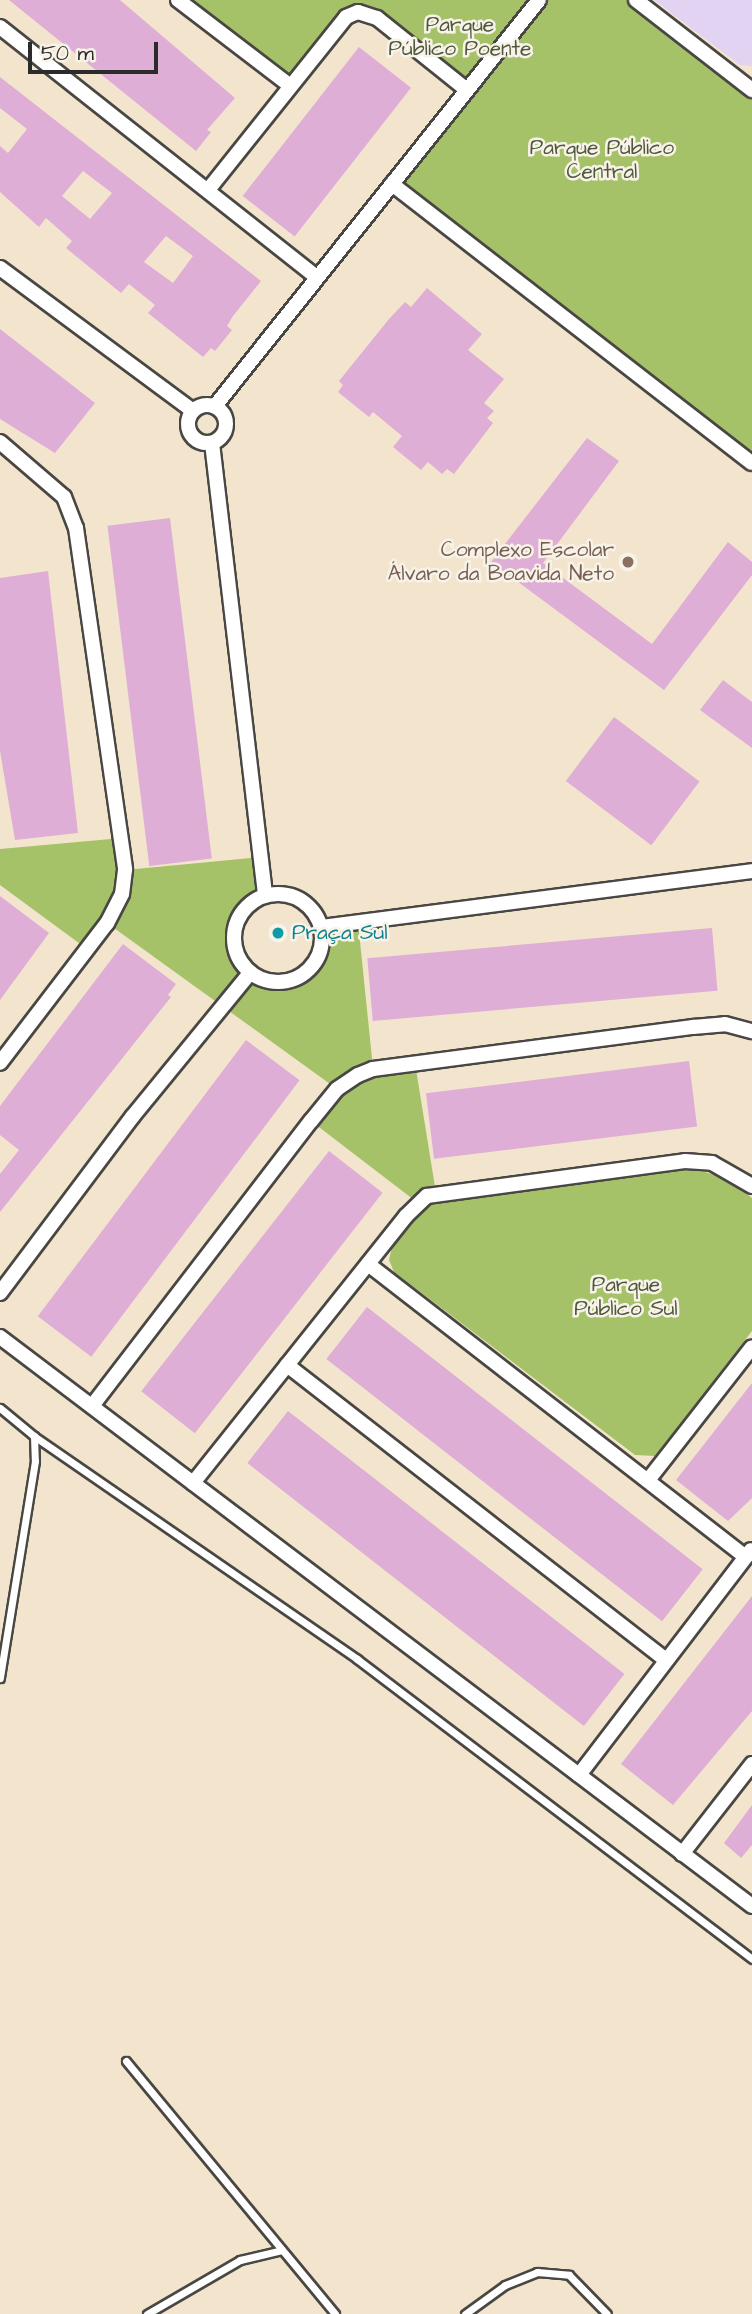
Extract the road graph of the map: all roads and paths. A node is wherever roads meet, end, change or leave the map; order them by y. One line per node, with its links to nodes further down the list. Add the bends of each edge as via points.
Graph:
1 (178, 0): 5 (street)
2 (539, 0): 6 (street)
3 (636, 0): 7 (street)
4 (0, 27): 9 (street)
5 (289, 85): 6 (street, via 346,17 358,12 377,18); 9 (street)
6 (467, 90): 8 (street)
7 (752, 90)
8 (392, 184): 11 (street); 16 (street)
9 (208, 190): 11 (street)
10 (0, 268): 13 (street)
11 (317, 277): 12 (street)
12 (215, 406): 13 (street, via 203,405); 15 (street, via 227,425)
13 (192, 411): 15 (street, via 190,434 200,442)
14 (0, 442): 22 (street, via 64,498 76,528 125,870 122,894 107,923)
15 (212, 443): 18 (street)
16 (752, 463)
17 (752, 872): 19 (street)
18 (265, 895): 19 (street, via 279,893 305,901); 20 (street, via 252,901 235,924 235,951)
19 (321, 927): 20 (street, via 320,955 301,976 274,983)
20 (250, 973): 25 (street, via 133,1116)
21 (752, 1031): 29 (street, via 725,1024 693,1027 373,1069 358,1075 337,1089 311,1121)
22 (0, 1063)
23 (752, 1186): 24 (street, via 712,1163 685,1161 452,1190 418,1203)
24 (369, 1264): 28 (street); 32 (street)
25 (0, 1293)
26 (0, 1337): 29 (street)
27 (752, 1347): 32 (street)
28 (288, 1365): 33 (street); 35 (street)
29 (92, 1406): 33 (street)
30 (0, 1408): 31 (lane)
31 (34, 1436): 36 (lane, via 35,1461); 41 (lane, via 357,1659)
32 (649, 1479): 34 (street)
33 (193, 1483): 38 (street)
34 (749, 1553): 35 (street)
35 (666, 1660): 38 (street)
36 (0, 1678)
37 (752, 1764): 39 (street)
38 (579, 1775): 39 (street)
39 (682, 1854): 40 (street)
40 (752, 1906)
41 (752, 1959)
42 (126, 2062): 43 (lane)
43 (282, 2250): 44 (lane, via 228,2266); 45 (lane)
44 (147, 2314)
45 (335, 2314)
46 (465, 2314): 47 (lane, via 505,2285 537,2272 569,2276)
47 (607, 2314)

